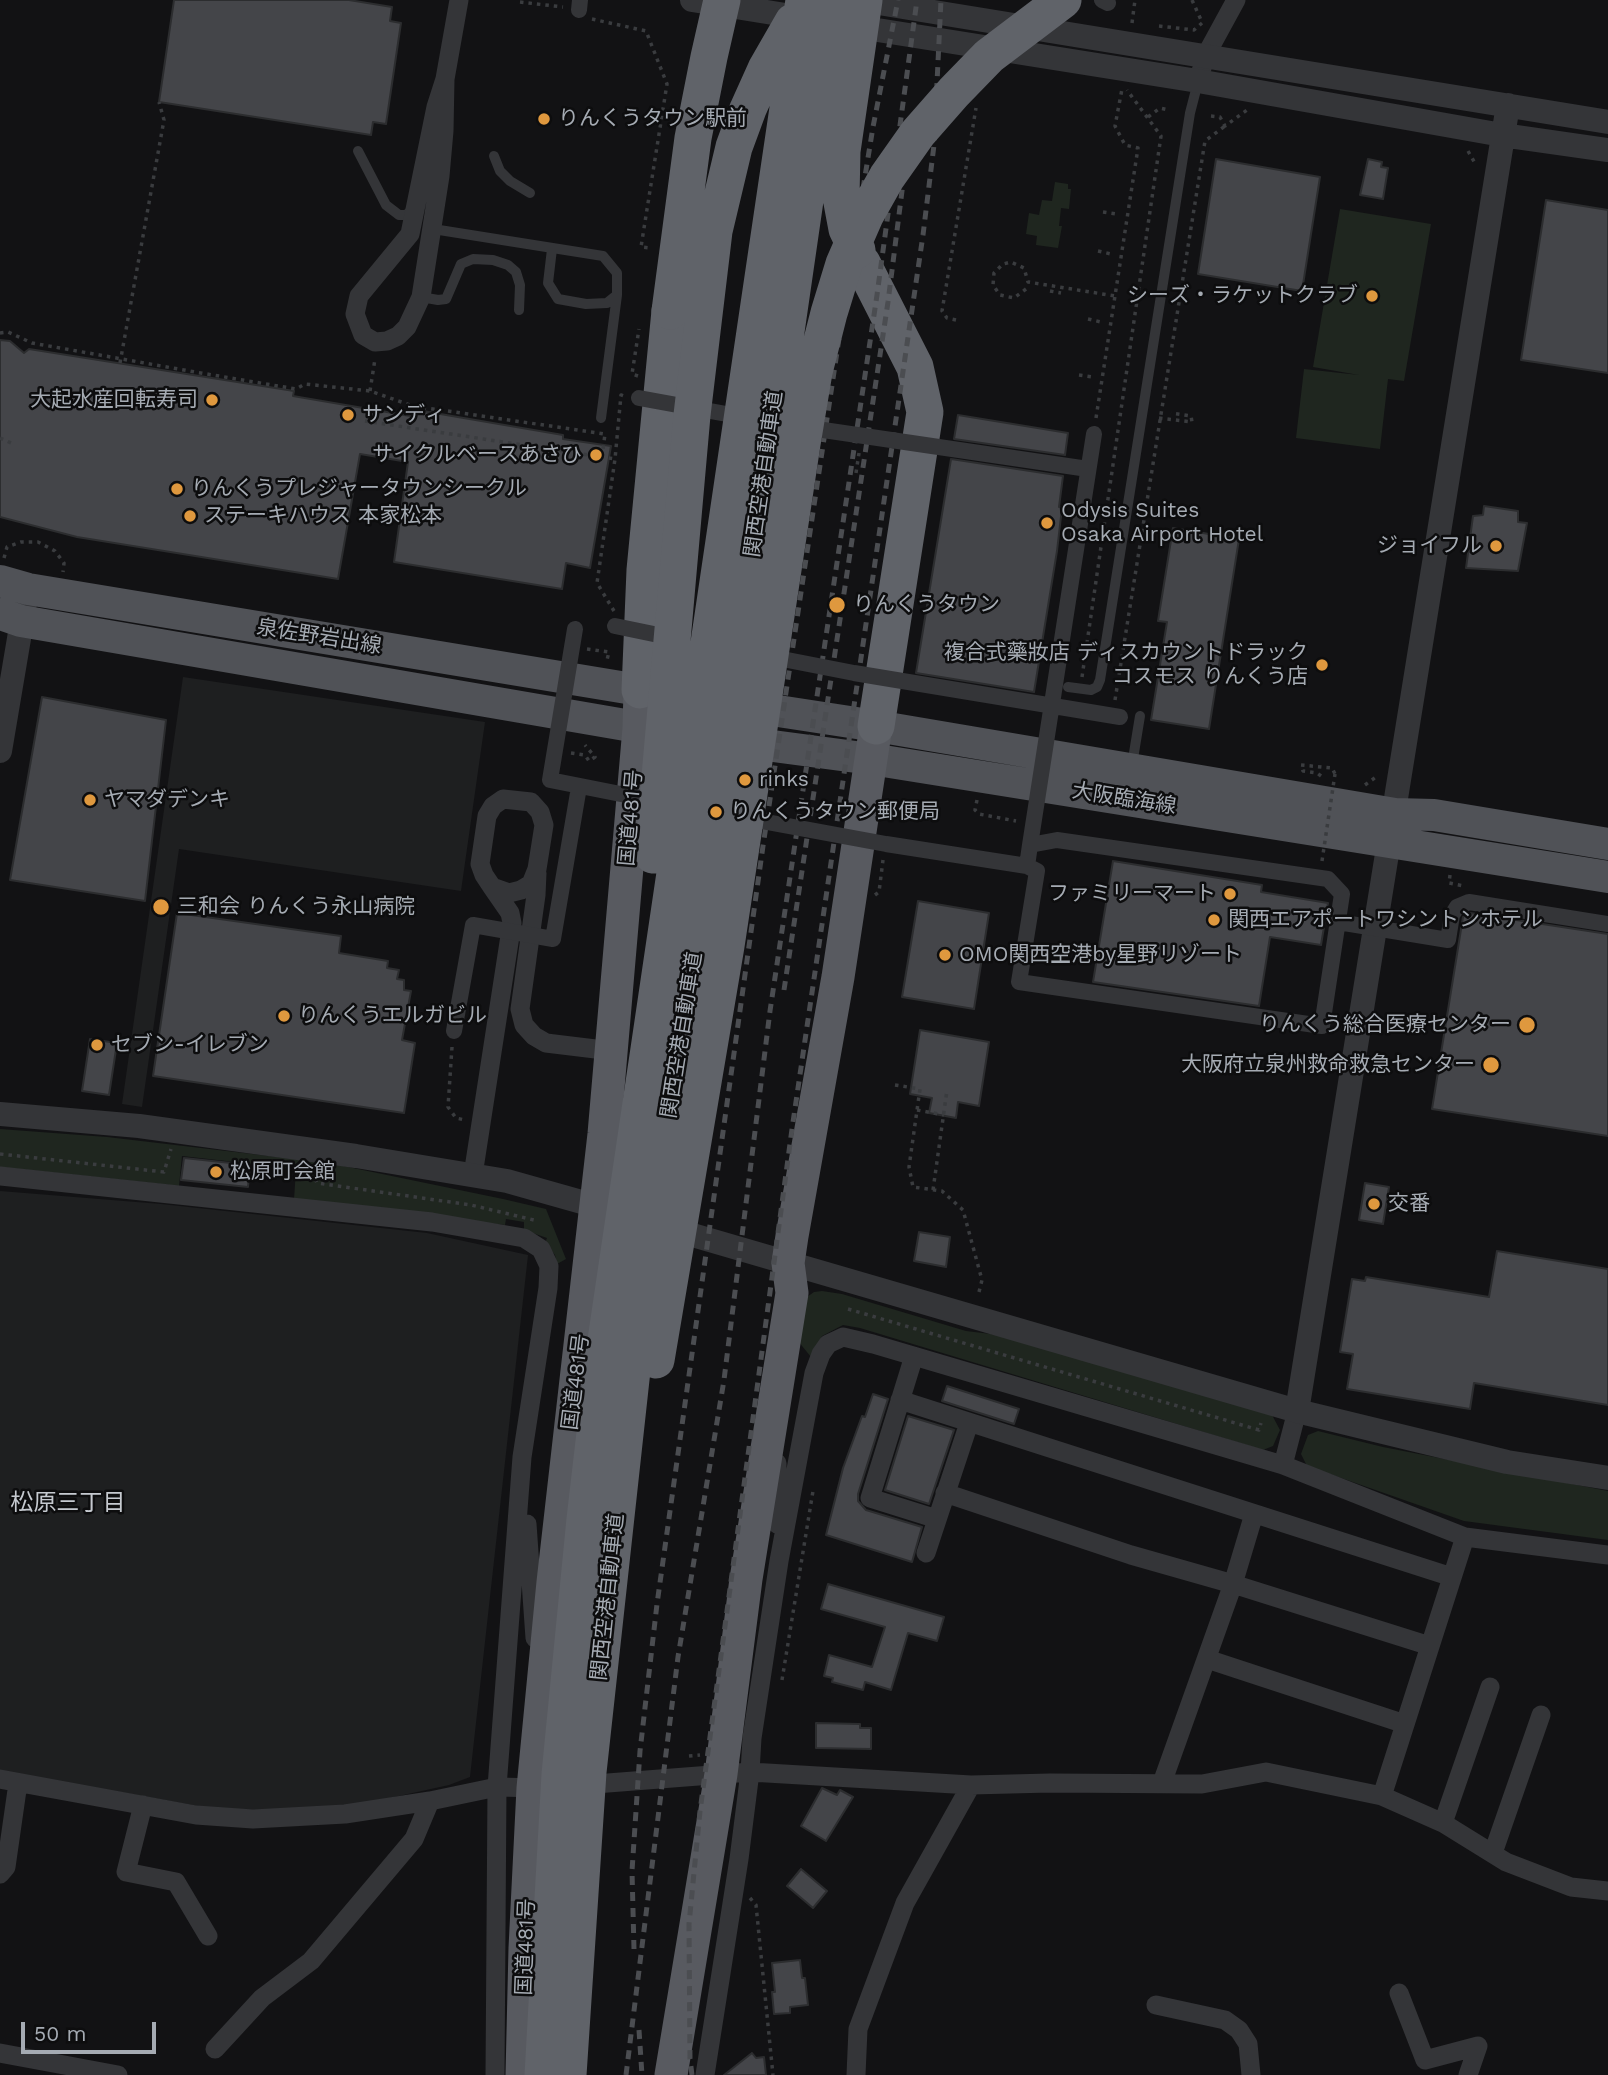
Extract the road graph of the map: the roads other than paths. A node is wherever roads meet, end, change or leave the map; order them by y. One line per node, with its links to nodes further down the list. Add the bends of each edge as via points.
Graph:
1 (459, 0): 10 (street)
2 (692, 0): 11 (street)
3 (722, 0): 34 (highway, bridge, via 693,138 670,311 645,570)
4 (806, 0): 59 (highway, 関西空港自動車道, bridge); 59 (highway, bridge, via 748,109 712,242 646,938 611,1228)
5 (834, 0): 69 (highway, 関西空港自動車道, bridge, via 688,1008 640,1297)
6 (862, 0): 9 (street); 39 (highway, bridge, via 842,150 841,197 862,263 915,367 925,412)
7 (1063, 0): 69 (highway, bridge, via 989,57 918,134 865,216 829,313 814,372 726,946 657,1356)
8 (1236, 0): 9 (street)
9 (1206, 55): 11 (street); 12 (street)
10 (445, 79): 19 (street); 20 (street)
11 (1198, 81): 14 (street); 33 (lane, via 1100,680 1091,690)
12 (1507, 105): 13 (street); 14 (street)
13 (1608, 121)
14 (1502, 135): 15 (street); 43 (street)
15 (1608, 150)
16 (358, 151): 19 (lane, via 386,205 399,215)
17 (494, 156): 18 (lane, via 505,176)
18 (530, 192)
19 (414, 208): 23 (street, via 410,233 359,296 355,314 363,335 374,342 398,336)
20 (433, 229): 21 (lane); 23 (street)
21 (552, 249): 22 (lane, via 603,256 617,272); 22 (lane, via 548,283 558,299 607,303)
22 (617, 295): 26 (lane)
23 (422, 297): 24 (lane, via 446,299 461,264 493,260 516,272)
24 (519, 310)
25 (639, 398): 28 (street, bridge, via 862,437)
26 (601, 418)
27 (1094, 434): 28 (street, bridge)
28 (1088, 469): 35 (street, bridge)
29 (10, 578): 30 (street); 34 (main road, 泉佐野岩出線)
30 (10, 618): 38 (main road, 泉佐野岩出線); 40 (street)
31 (615, 626): 35 (street, bridge, via 854,673)
32 (575, 629): 42 (street, bridge, via 550,780)
33 (1068, 687)
34 (640, 690): 38 (highway, 国道481号); 39 (main road, 大阪臨海線)
35 (1051, 704): 36 (street, bridge); 45 (street, bridge)
36 (1117, 712)
37 (1140, 716): 41 (lane)
38 (639, 728): 39 (main road, 大阪臨海線); 53 (highway, 国道481号)
39 (873, 742): 41 (main road, 大阪臨海線); 43 (main road, 大阪臨海線); 58 (highway)
40 (0, 751)
41 (1131, 769): 43 (main road, 大阪臨海線)
42 (579, 787): 46 (street, bridge); 52 (street, bridge, via 553,939 473,925)
43 (1392, 828): 44 (main road, 大阪臨海線, via 1434,816); 48 (main road, 大阪臨海線); 63 (street)
44 (1608, 844)
45 (1030, 845): 46 (street, bridge); 50 (street, bridge, via 1057,840 1328,879 1342,894)
46 (1027, 866): 50 (street, bridge, via 1037,871 1019,982 1322,1026)
47 (537, 869): 49 (street, via 531,884 521,890 509,893); 49 (street, via 544,825 540,812 531,802 503,799 487,816 480,864); 53 (street, via 520,1009 524,1025 546,1043)
48 (1608, 877)
49 (492, 887): 55 (street, via 512,923)
50 (1338, 922): 51 (street, bridge, via 1448,940 1452,915 1469,902)
51 (1608, 924)
52 (454, 1031)
53 (612, 1051): 57 (highway, 国道481号)
54 (0, 1114): 55 (street, via 139,1126)
55 (473, 1175): 57 (street)
56 (0, 1176): 65 (street, via 432,1222 524,1238 541,1249 549,1266)
57 (596, 1206): 58 (street); 81 (highway, 国道481号)
58 (788, 1263): 62 (highway, via 792,1293); 63 (street)
59 (605, 1347): 107 (highway, 関西空港自動車道, bridge, via 560,1774)
60 (914, 1356): 61 (street); 66 (street); 75 (street, via 844,1337 828,1344 821,1354)
61 (900, 1400): 64 (street); 71 (street, via 870,1498)
62 (774, 1403): 75 (street); 84 (highway, via 746,1579)
63 (1297, 1411): 66 (street); 67 (street, via 1507,1462)
64 (969, 1423): 68 (street); 70 (street)
65 (522, 1457): 81 (street); 88 (street)
66 (1283, 1465): 72 (street)
67 (1608, 1478)
68 (945, 1493): 71 (street); 77 (street)
69 (619, 1502): 108 (highway, 関西空港自動車道, bridge, via 588,1772)
70 (1254, 1514): 76 (street); 77 (street)
71 (937, 1519): 73 (street)
72 (1465, 1537): 74 (street); 76 (street)
73 (926, 1553)
74 (1608, 1555)
75 (779, 1561): 84 (street, via 752,1738)
76 (1452, 1577): 78 (street)
77 (1233, 1584): 78 (street); 79 (street)
78 (1430, 1647): 83 (street)
79 (1206, 1659): 83 (street); 86 (street)
80 (1490, 1687): 93 (street)
81 (540, 1712): 89 (highway, 国道481号)
82 (1541, 1716): 94 (street)
83 (1405, 1724): 90 (street)
84 (735, 1773): 87 (street); 89 (street); 109 (highway); 110 (street, via 739,1859)
85 (9, 1781): 92 (street); 95 (street, via 6,1867)
86 (1162, 1783): 87 (street); 90 (street, via 1202,1784 1266,1772)
87 (971, 1785): 111 (street, via 905,1903 858,2029)
88 (497, 1787): 89 (street); 91 (street); 104 (street)
89 (533, 1788): 98 (highway, 国道481号)
90 (1382, 1796): 93 (street)
91 (430, 1801): 92 (street, via 345,1814 253,1819); 101 (street, via 414,1839 310,1961 262,1998)
92 (143, 1805): 97 (street, via 126,1872 176,1882)
93 (1443, 1823): 94 (street)
94 (1493, 1853): 96 (street, via 1571,1887)
95 (0, 1874)
96 (1608, 1891)
97 (208, 1936)
98 (525, 1948): 105 (street); 106 (highway, 国道481号)
99 (1399, 1993): 113 (street, via 1426,2060 1479,2046)
100 (1156, 2005): 112 (street, via 1224,2021 1239,2030 1248,2044)
101 (215, 2049)
102 (0, 2053): 103 (street)
103 (118, 2075)
104 (495, 2075)
105 (502, 2075)
106 (522, 2075)
107 (543, 2075)
108 (568, 2075)
109 (671, 2075)
110 (705, 2075)
111 (856, 2075)
112 (1251, 2075)
113 (1468, 2075)

